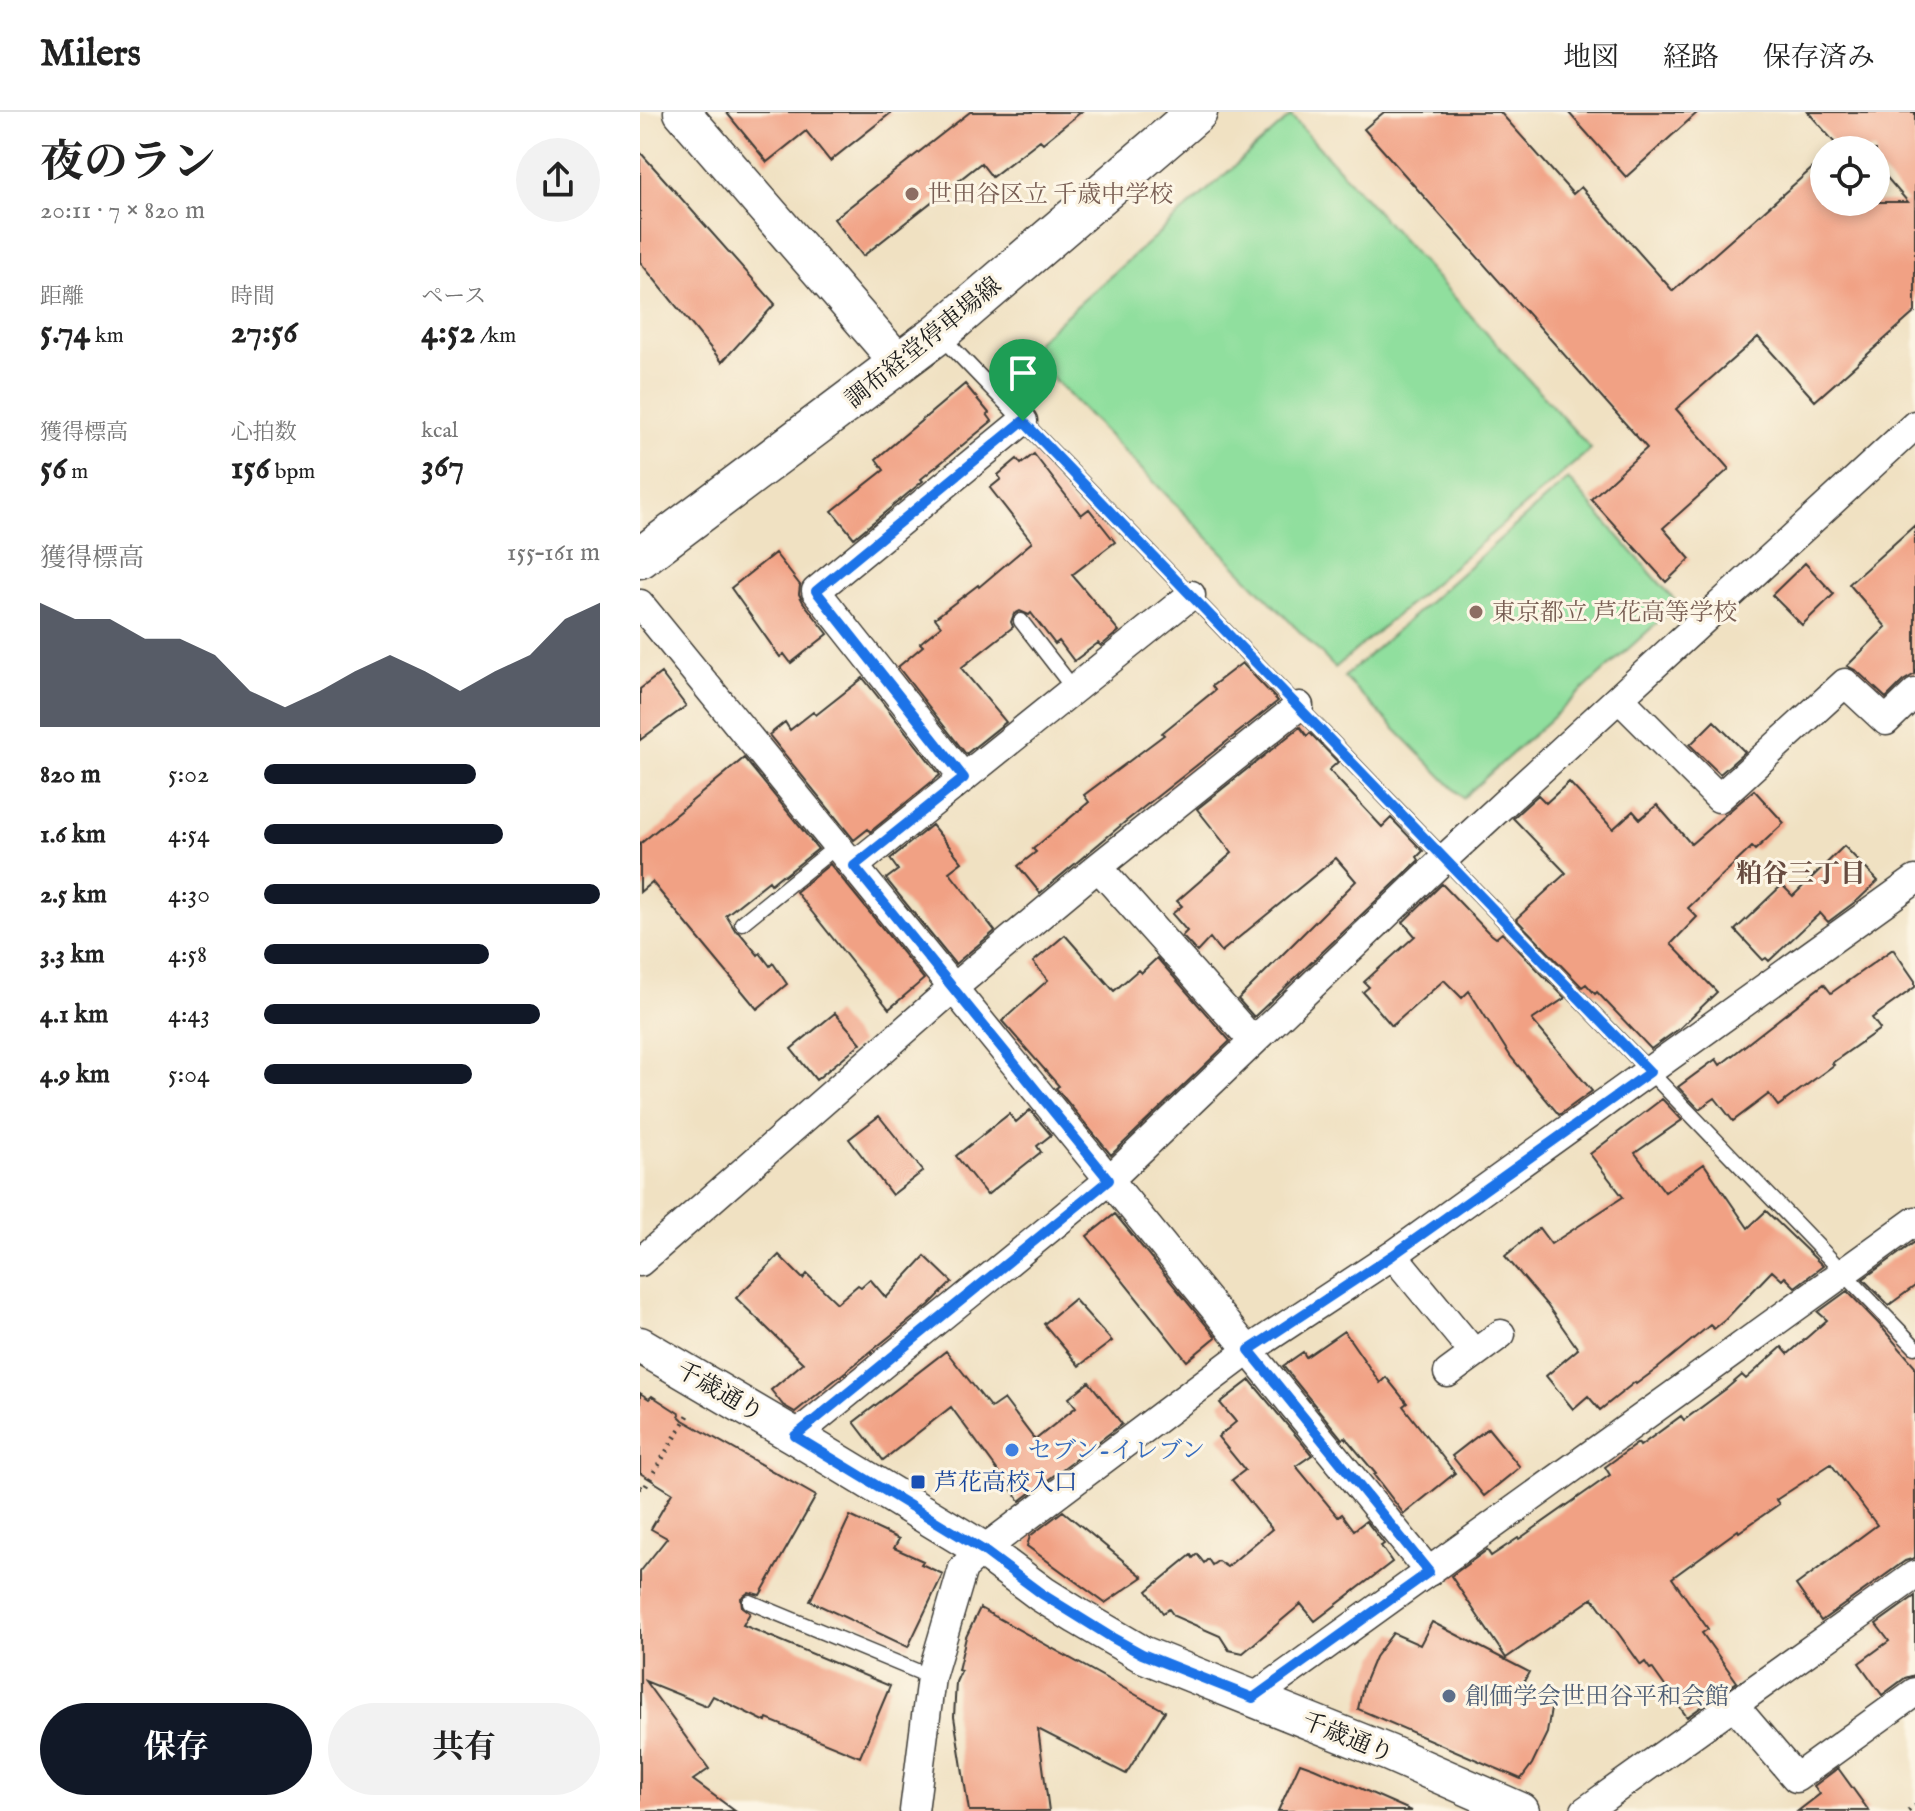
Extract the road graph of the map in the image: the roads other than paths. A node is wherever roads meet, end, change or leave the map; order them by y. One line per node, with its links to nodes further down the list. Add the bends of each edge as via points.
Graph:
1 (682, 112): 4 (street)
2 (1197, 112): 3 (main road, 調布経堂停車場線)
3 (939, 333): 4 (main road, 調布経堂停車場線); 5 (lane)
4 (900, 364): 7 (main road, 調布経堂停車場線)
5 (1023, 421): 8 (lane); 15 (street, via 816,591)
6 (1915, 425): 13 (street)
7 (640, 558)
8 (1191, 595): 11 (street); 14 (lane)
9 (640, 604): 16 (street)
10 (1021, 621): 11 (lane)
11 (1073, 688): 15 (street)
12 (1915, 693): 13 (street, via 1886,721 1845,683 1719,798)
13 (1619, 698): 17 (street)
14 (1299, 706): 17 (lane); 18 (street)
15 (964, 778): 16 (street)
16 (846, 856): 20 (lane); 21 (street)
17 (1445, 858): 22 (street); 23 (lane)
18 (1098, 867): 21 (street); 22 (street)
19 (1915, 880): 23 (street)
20 (742, 923)
21 (953, 988): 24 (street); 27 (street)
22 (1253, 1041): 24 (street)
23 (1650, 1072): 26 (street); 28 (lane)
24 (1109, 1180): 32 (street); 35 (street)
25 (1915, 1221): 28 (street)
26 (1393, 1255): 32 (street); 33 (street)
27 (640, 1262)
28 (1843, 1273): 31 (lane); 37 (street)
29 (1501, 1334): 33 (street)
30 (640, 1345): 35 (street, 千歳通り)
31 (1915, 1347)
32 (1249, 1350): 36 (street); 37 (street)
33 (1474, 1353): 34 (street)
34 (1448, 1373)
35 (795, 1436): 36 (street, 千歳通り)
36 (983, 1550): 40 (street, via 963,1568); 42 (street, 千歳通り, via 1042,1594 1142,1654)
37 (1429, 1572): 42 (street)
38 (1915, 1575): 43 (street)
39 (750, 1602): 40 (lane)
40 (931, 1677): 44 (street)
41 (1915, 1692): 43 (street, via 1796,1778)
42 (1253, 1698): 45 (street, 千歳通り)
43 (1733, 1704): 46 (street)
44 (914, 1811)
45 (1521, 1811)
46 (1585, 1811)

